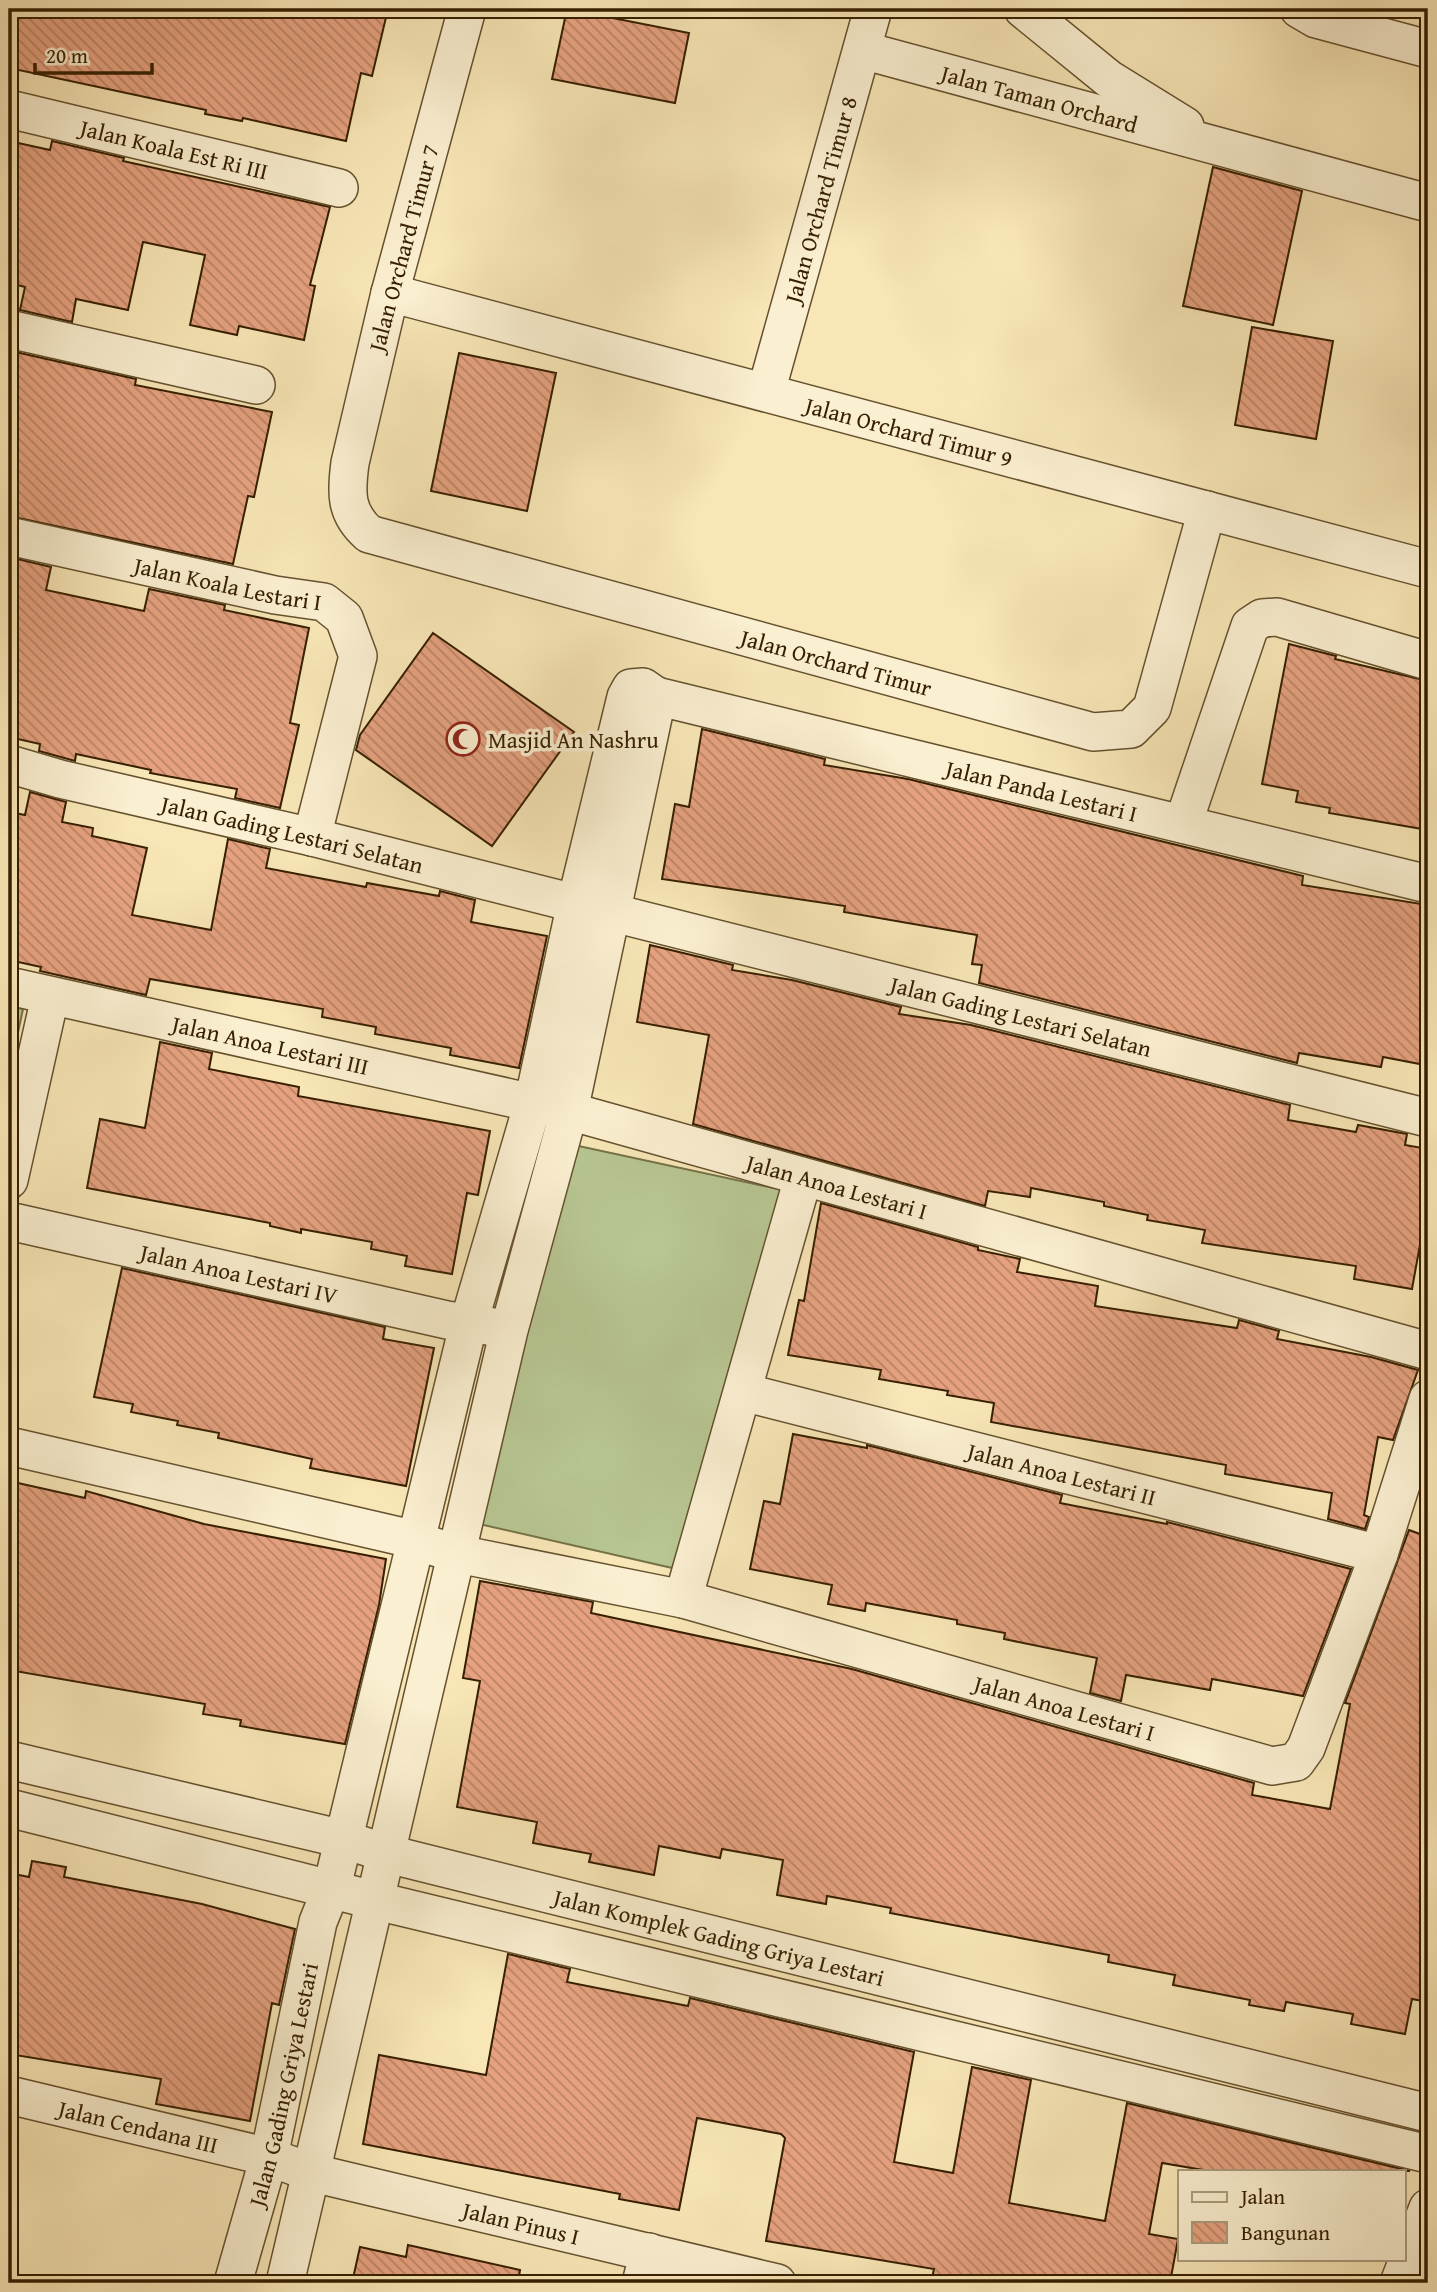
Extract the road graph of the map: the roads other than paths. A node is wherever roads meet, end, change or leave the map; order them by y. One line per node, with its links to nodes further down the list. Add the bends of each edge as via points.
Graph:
1 (467, 9): 11 (street, Jalan Orchard Timur 7)
2 (873, 9): 6 (street, Jalan Orchard Timur 8)
3 (1023, 9): 8 (street, Jalan Taman Orchard, via 1110,79)
4 (1299, 9): 5 (street, via 1316,19)
5 (1428, 48)
6 (862, 50): 8 (street, Jalan Taman Orchard); 14 (street, Jalan Orchard Timur 8)
7 (9, 109): 9 (street, Jalan Koala Est Ri III)
8 (1218, 147): 10 (street, Jalan Taman Orchard)
9 (339, 188)
10 (1428, 202)
11 (390, 292): 14 (street, Jalan Orchard Timur 9); 15 (street, Jalan Orchard Timur 7)
12 (9, 329): 13 (street)
13 (256, 385)
14 (766, 392): 16 (street, Jalan Orchard Timur 9)
15 (346, 488): 16 (street, Jalan Orchard Timur, via 353,520 369,534 399,545 1093,732 1131,729 1152,708)
16 (1207, 510): 18 (street, Jalan Orchard Timur 9)
17 (9, 536): 23 (street, Jalan Koala Lestari I, via 275,595 305,597 324,602 344,618 358,656)
18 (1428, 569)
19 (1428, 661): 22 (street, via 1277,617 1262,618 1250,626)
20 (656, 696): 22 (street, Jalan Panda Lestari I); 25 (street, via 635,687 626,697); 26 (street)
21 (9, 764): 23 (street, Jalan Gading Lestari Selatan)
22 (1183, 824): 24 (street, Jalan Panda Lestari I)
23 (312, 837): 25 (street, Jalan Gading Lestari Selatan)
24 (1428, 884)
25 (576, 903): 26 (street, Jalan Gading Lestari Selatan); 29 (street)
26 (614, 913): 30 (street); 31 (street, Jalan Gading Lestari Selatan)
27 (9, 986): 28 (street, Jalan Anoa Lestari III)
28 (50, 997): 29 (street, Jalan Anoa Lestari III); 33 (street)
29 (533, 1103): 30 (street, Jalan Anoa Lestari I); 35 (street)
30 (569, 1111): 32 (street, Jalan Anoa Lestari I); 36 (street)
31 (1428, 1118)
32 (803, 1178): 37 (street, Jalan Anoa Lestari I); 38 (street)
33 (9, 1180)
34 (9, 1221): 35 (street, Jalan Anoa Lestari IV)
35 (469, 1322): 36 (street, Jalan Anoa Lestari IV); 41 (street)
36 (509, 1330): 42 (street)
37 (1428, 1351)
38 (743, 1392): 43 (street, Jalan Anoa Lestari II); 44 (street)
39 (1428, 1399): 43 (street, Jalan Anoa Lestari I)
40 (9, 1446): 41 (street)
41 (407, 1539): 42 (street, Jalan Anoa Lestari I); 47 (street)
42 (458, 1554): 44 (street, Jalan Anoa Lestari I); 48 (street)
43 (1379, 1554): 44 (street, Jalan Anoa Lestari I, via 1306,1748 1296,1762 1272,1766)
44 (683, 1599)
45 (9, 1760): 47 (street, Jalan Komplek Gading Griya Lestari)
46 (9, 1808): 49 (street, Jalan Komplek Gading Griya Lestari)
47 (343, 1839): 48 (street, Jalan Komplek Gading Griya Lestari); 49 (street, Jalan Gading Griya Lestari)
48 (388, 1854): 50 (street); 52 (street, Jalan Komplek Gading Griya Lestari)
49 (332, 1887): 50 (street, Jalan Komplek Gading Griya Lestari); 54 (street, Jalan Gading Griya Lestari, via 318,1922)
50 (377, 1901): 53 (street, Jalan Komplek Gading Griya Lestari); 55 (street)
51 (9, 2095): 54 (street, Jalan Cendana III)
52 (1428, 2113)
53 (1428, 2154)
54 (269, 2157): 55 (street, Jalan Pinus I); 58 (street, Jalan Gading Griya Lestari)
55 (313, 2173): 57 (street, Jalan Pinus I); 59 (street)
56 (1428, 2208): 61 (street)
57 (645, 2268): 60 (street, Jalan Pinus I)
58 (233, 2283)
59 (285, 2283)
60 (777, 2283)
61 (1399, 2283)

